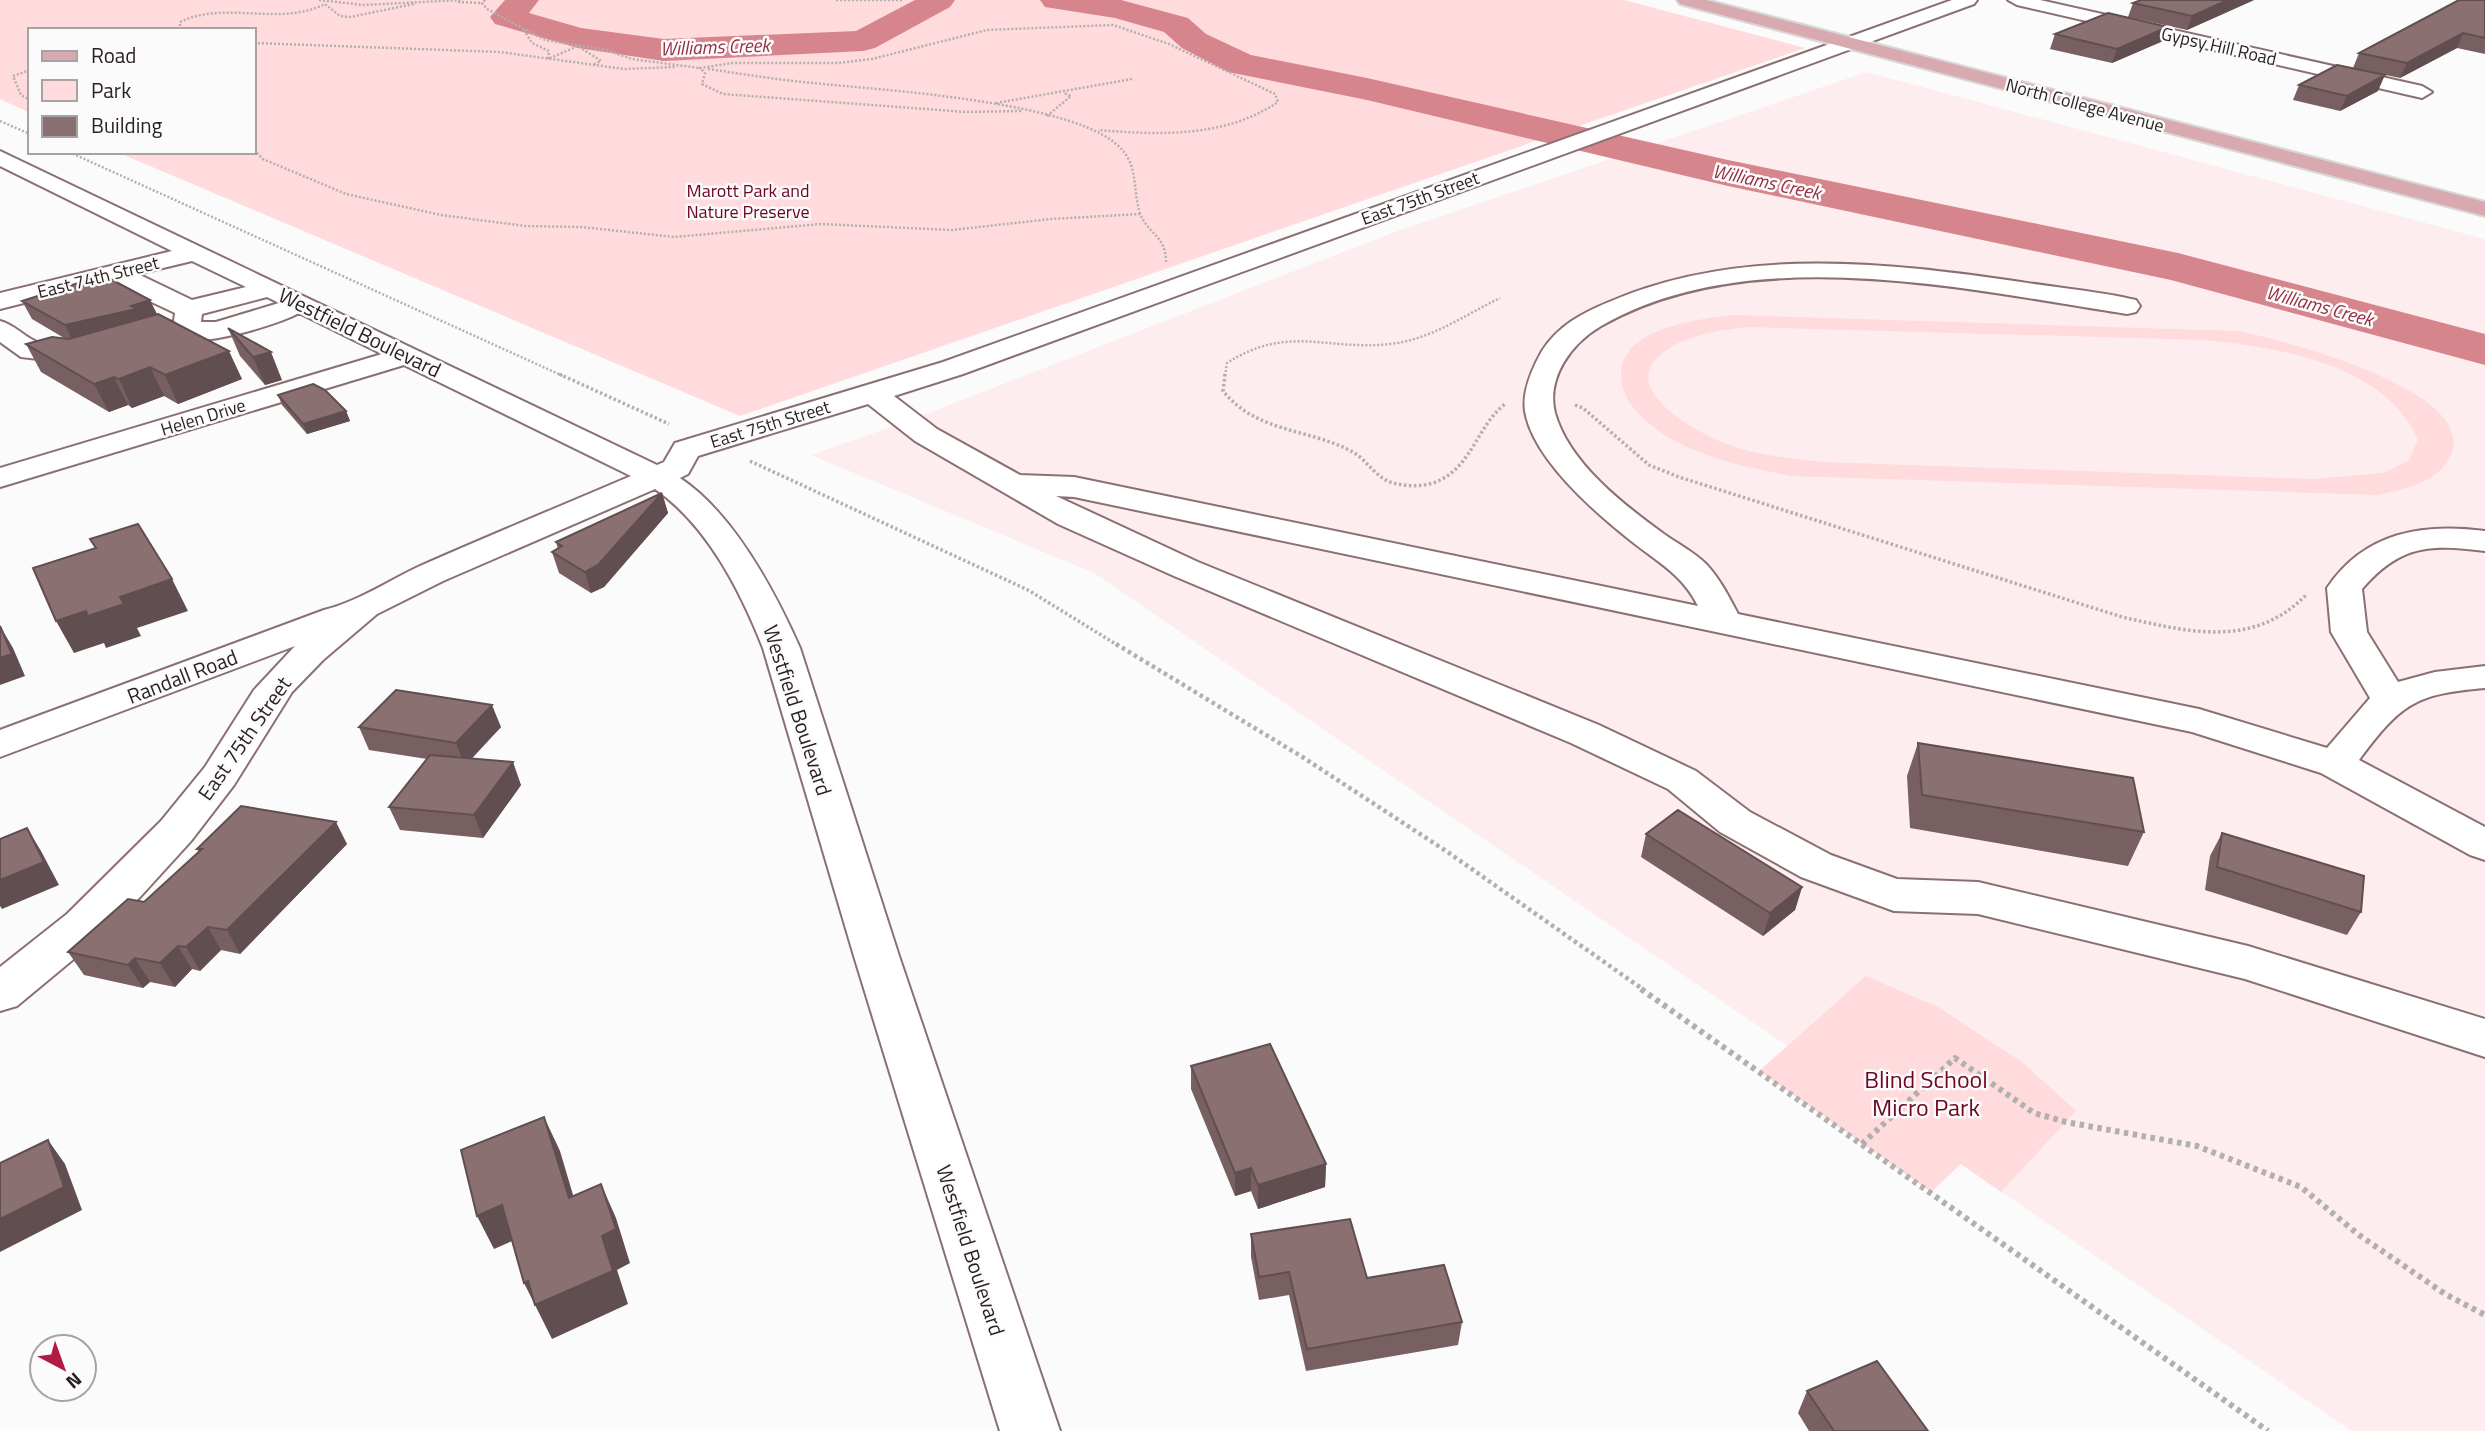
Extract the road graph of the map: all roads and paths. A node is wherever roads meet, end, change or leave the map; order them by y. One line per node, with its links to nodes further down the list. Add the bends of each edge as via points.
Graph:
1 (319, 0): 10 (path)
2 (461, 0): 9 (path)
3 (836, 0): 4 (path)
4 (903, 0)
5 (1686, 0): 15 (main road, North College Avenue)
6 (1968, 0): 15 (street, East 75th Street)
7 (2017, 0): 24 (street, Gypsy Hill Road)
8 (483, 1): 9 (path); 13 (path)
9 (453, 2): 11 (path)
10 (325, 4): 11 (path); 11 (path, via 340,16 351,17); 12 (path, via 304,12 210,8 185,16)
11 (414, 4)
12 (180, 28)
13 (524, 30): 16 (path, via 545,40); 17 (path, via 532,43 549,51)
14 (256, 43): 17 (path, via 500,52)
15 (1852, 44): 34 (main road, North College Avenue); 50 (street, East 75th Street)
16 (578, 46): 17 (path); 18 (path, via 601,61); 19 (path)
17 (548, 60): 18 (path)
18 (592, 65): 19 (path, via 624,69)
19 (684, 66): 20 (path)
20 (700, 68): 26 (path); 27 (path, via 705,73 702,84 723,93 966,112); 30 (path, via 732,63 838,63 987,30 1113,25 1169,44 1275,94 1278,102 1241,121 1176,134)
21 (28, 72): 25 (path, via 13,76 21,95)
22 (1132, 79): 23 (path)
23 (1061, 92): 26 (path); 28 (path, via 1072,96)
24 (2422, 92)
25 (28, 99)
26 (995, 103): 27 (path)
27 (1021, 111): 28 (path)
28 (1046, 117): 30 (path)
29 (0, 121): 33 (path)
30 (1098, 130): 35 (path, via 1124,152 1137,183)
31 (256, 152): 35 (path, via 338,191 408,208 525,226 582,226 674,237 821,224 953,230)
32 (73, 154): 52 (path)
33 (12, 158): 36 (street, Westfield Boulevard)
34 (2485, 209)
35 (1140, 214): 37 (path, via 1166,247)
36 (196, 252): 38 (street, East 74th Street); 39 (street, Westfield Boulevard)
37 (1167, 267)
38 (120, 271): 41 (street, East 74th Street); 43 (street)
39 (286, 296): 43 (street); 45 (street); 47 (street, Westfield Boulevard)
40 (1500, 298): 51 (path, via 1414,340 1390,345 1290,339 1267,342 1244,350 1227,363 1223,391 1232,407 1247,417 1332,442 1354,452 1388,481 1413,486 1439,481 1462,468 1500,407 1521,398)
41 (0, 301)
42 (2127, 306): 51 (street, via 1917,278 1837,272 1746,273 1624,302 1563,337 1544,373)
43 (189, 317): 44 (street, via 82,356 30,351); 45 (street, via 195,334)
44 (0, 329)
45 (220, 330): 46 (street)
46 (251, 348)
47 (407, 355): 49 (street, Helen Drive); 54 (street, Westfield Boulevard)
48 (282, 366): 49 (street)
49 (313, 383): 55 (street, Helen Drive)
50 (873, 396): 54 (street, East 75th Street, via 711,463); 56 (street, via 926,435)
51 (1541, 400): 58 (path, via 1583,408 1649,466 2122,617 2175,630 2221,633 2259,626 2283,615); 60 (street, via 1540,414 1557,448 1633,527 1698,576)
52 (677, 428)
53 (749, 460): 68 (path, via 1028,590 1146,660 1449,853)
54 (668, 472): 59 (street, East 75th Street); 70 (street, Westfield Boulevard, via 757,594 783,651)
55 (0, 478)
56 (1014, 485): 60 (street, via 1074,487); 67 (street, via 1070,517 1186,569 1585,734 1682,780 1735,822 1829,870 1894,895 1978,898 2248,963)
57 (2485, 541): 62 (street, via 2441,535 2399,542 2364,563 2344,588 2349,632)
58 (2308, 592)
59 (365, 607): 63 (street, Randall Road); 66 (street, East 75th Street, via 310,652 273,691 220,776 125,886)
60 (1725, 622): 64 (street, via 2199,721)
61 (2485, 677): 62 (street, via 2454,680)
62 (2390, 700): 64 (street)
63 (0, 744)
64 (2335, 764): 65 (street)
65 (2485, 845)
66 (0, 993)
67 (2485, 1038)
68 (1862, 1144): 69 (path, via 1955,1058 2034,1113 2197,1146 2301,1187 2359,1236); 71 (path)
69 (2485, 1315)
70 (1030, 1431)
71 (2268, 1431)

